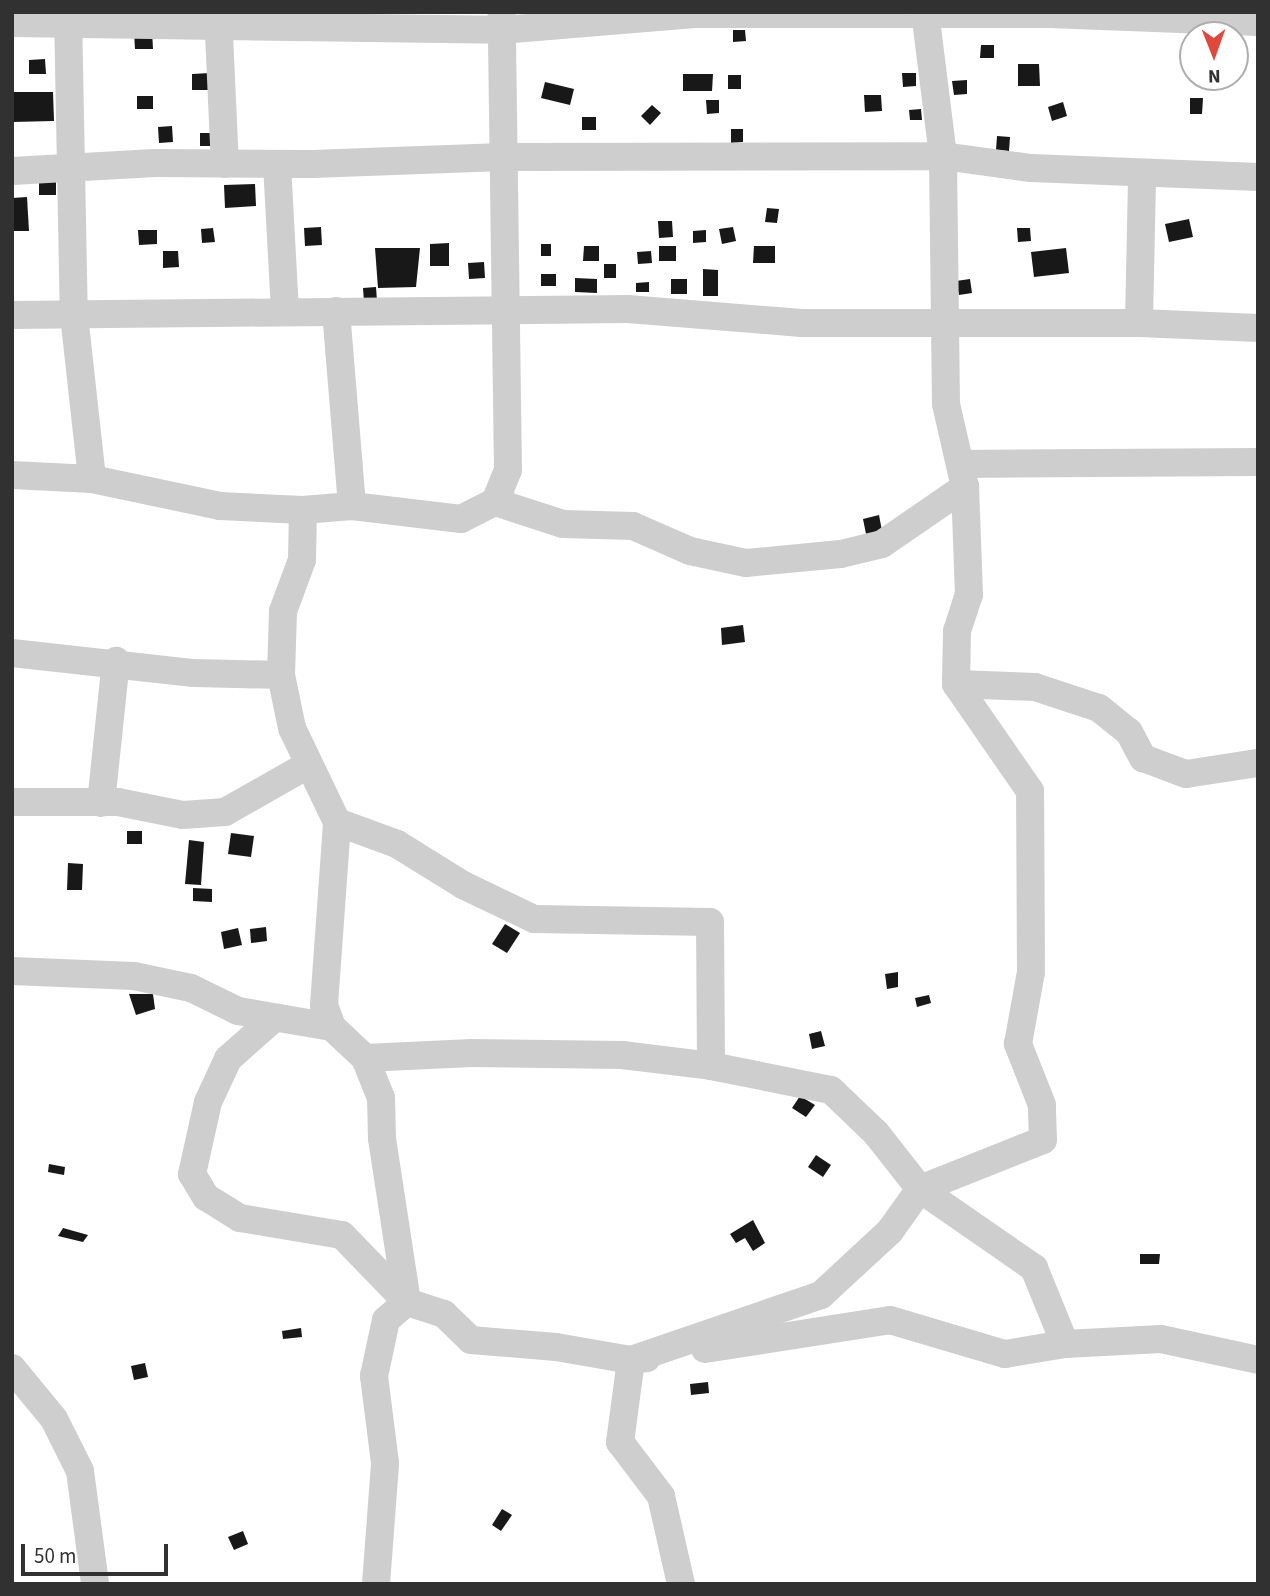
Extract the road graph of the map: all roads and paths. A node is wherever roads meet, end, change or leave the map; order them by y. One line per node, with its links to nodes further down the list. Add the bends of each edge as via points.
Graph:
1 (925, 15): 4 (street, via 694,14); 5 (street, via 1050,14); 7 (street)
2 (218, 18): 3 (street); 4 (street); 9 (street)
3 (68, 19): 6 (street); 11 (street)
4 (501, 21): 8 (street)
5 (1258, 22)
6 (12, 23)
7 (943, 156): 8 (street); 13 (street, via 1031,168); 20 (street)
8 (503, 157): 10 (street); 16 (street)
9 (225, 164): 10 (street); 11 (street)
10 (277, 164): 15 (street)
11 (74, 169): 12 (street); 19 (street)
12 (12, 171)
13 (1142, 175): 14 (street); 21 (street)
14 (1258, 177)
15 (285, 310): 17 (street); 19 (street)
16 (508, 310): 17 (street); 20 (street, via 628,309 801,323); 27 (street, via 508,470)
17 (336, 311): 28 (street)
18 (12, 315): 19 (street)
19 (75, 315): 26 (street)
20 (946, 322): 21 (street); 25 (street, via 946,404)
21 (1139, 323): 22 (street)
22 (1258, 328)
23 (1258, 462): 25 (street)
24 (12, 475): 26 (street)
25 (963, 475): 27 (street, via 882,544 841,554 746,563 690,551 634,526 563,524); 33 (street, via 970,595 957,631)
26 (92, 479): 29 (street, via 220,506)
27 (495, 502): 28 (street, via 461,519)
28 (352, 506): 29 (street)
29 (303, 510): 32 (street, via 302,560 283,611)
30 (12, 653): 31 (street)
31 (116, 661): 32 (street, via 194,673); 37 (street)
32 (281, 675): 35 (street)
33 (956, 684): 34 (street, via 1035,687 1099,708 1129,732 1143,758 1186,774); 44 (street, via 1030,791 1031,972 1018,1044 1042,1105 1044,1140)
34 (1258, 763)
35 (306, 766): 37 (street, via 225,812 183,815); 38 (street)
36 (12, 802): 37 (street)
37 (101, 803)
38 (337, 822): 41 (street, via 332,928 323,994); 43 (street, via 397,844 463,885 534,919 710,922)
39 (12, 971): 40 (street, via 134,976 191,988 238,1011)
40 (273, 1019): 41 (street); 45 (street, via 228,1059 201,1125 192,1174 206,1197 240,1217 342,1235)
41 (332, 1027): 42 (street)
42 (365, 1058): 43 (street, via 472,1053 622,1055); 45 (street, via 381,1098 382,1138)
43 (711, 1066): 44 (street, via 831,1090 876,1133)
44 (920, 1189): 46 (street, via 1034,1268); 47 (street, via 890,1231 821,1296)
45 (407, 1302): 47 (street, via 444,1314 471,1340 556,1347); 51 (street, via 386,1320 374,1376 385,1463)
46 (1065, 1344): 47 (street, via 1005,1354 890,1320); 48 (street, via 1161,1339)
47 (631, 1360): 52 (street, via 620,1442 662,1496)
48 (1258, 1360)
49 (12, 1368): 50 (street, via 54,1419 80,1471)
50 (94, 1584)
51 (376, 1584)
52 (681, 1584)

